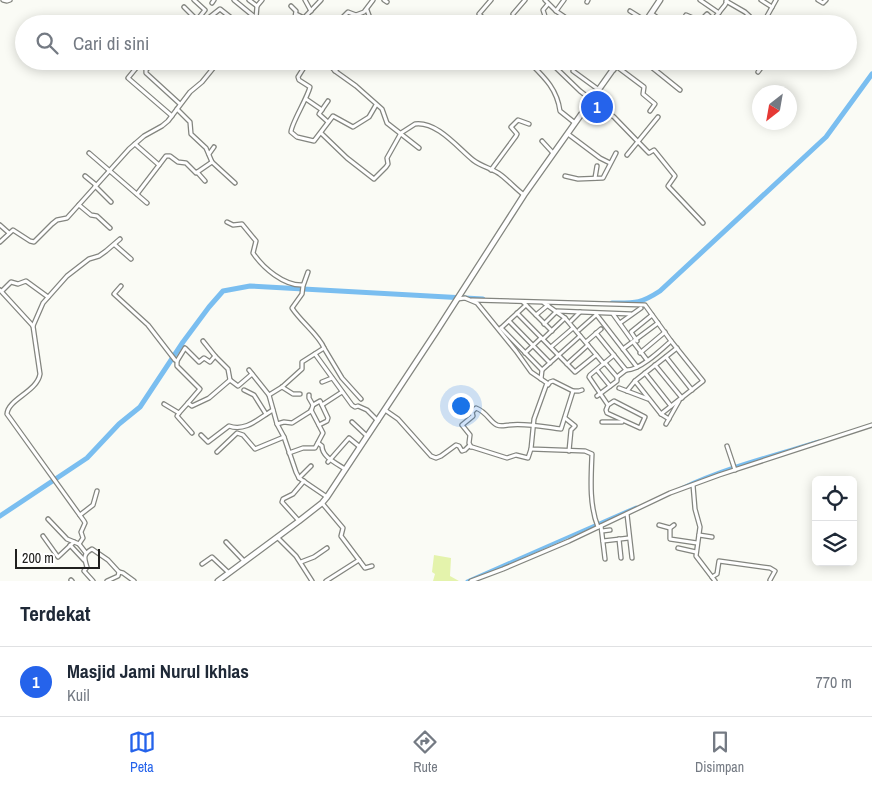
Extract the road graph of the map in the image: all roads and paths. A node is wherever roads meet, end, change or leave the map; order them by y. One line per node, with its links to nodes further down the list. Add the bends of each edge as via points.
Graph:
1 (3, 0): 2 (street)
2 (10, 0)
3 (194, 0): 35 (street, via 205,10)
4 (234, 0): 38 (street)
5 (249, 0): 22 (street)
6 (262, 0): 22 (street)
7 (305, 0): 27 (street)
8 (321, 0): 27 (street)
9 (373, 0): 26 (street)
10 (492, 0): 45 (street)
11 (525, 0): 32 (street)
12 (545, 0): 21 (street)
13 (564, 0): 28 (street)
14 (660, 0): 33 (street)
15 (700, 0): 30 (street)
16 (762, 0): 24 (street)
17 (776, 0): 24 (street)
18 (818, 0): 19 (street, via 823,3)
19 (826, 0)
20 (727, 1): 30 (street); 49 (street)
21 (548, 4): 28 (street); 46 (street, via 542,10)
22 (258, 6): 39 (street)
23 (291, 6): 31 (street)
24 (772, 7): 50 (street)
25 (184, 8): 34 (street)
26 (366, 10): 42 (street); 44 (street)
27 (311, 11): 40 (street)
28 (556, 11): 47 (street)
29 (630, 11): 48 (street)
30 (719, 13)
31 (296, 14)
32 (514, 14)
33 (652, 14)
34 (192, 15)
35 (202, 15)
36 (210, 15): 37 (street, via 220,9)
37 (228, 15)
38 (252, 15)
39 (256, 15)
40 (307, 15)
41 (345, 15): 43 (street, via 348,12)
42 (356, 15)
43 (356, 15)
44 (369, 15)
45 (480, 15)
46 (544, 15)
47 (562, 15)
48 (635, 15)
49 (748, 15)
50 (768, 15)
51 (135, 70): 72 (street, via 128,78)
52 (146, 70): 67 (street)
53 (212, 70): 67 (street)
54 (302, 70): 64 (street, via 299,80 310,87)
55 (537, 70): 76 (street, via 549,82 560,111)
56 (559, 70): 65 (street)
57 (574, 70): 62 (street)
58 (613, 70): 62 (street)
59 (621, 70): 71 (street, via 644,87 643,94 656,104)
60 (655, 70): 63 (street)
61 (335, 71): 68 (street)
62 (600, 90): 65 (street)
63 (680, 90)
64 (306, 99): 70 (street); 77 (street, via 291,132 312,142)
65 (593, 99): 76 (street); 81 (street)
66 (328, 101): 70 (street)
67 (180, 104): 69 (street)
68 (376, 105): 74 (street, via 369,117 353,127 335,116); 78 (street, via 382,109 386,122)
69 (177, 109): 72 (street); 87 (street, via 190,122 191,134)
70 (322, 110): 74 (street, via 319,115)
71 (650, 111)
72 (172, 116): 82 (street)
73 (658, 118): 81 (street)
74 (328, 122): 77 (street)
75 (529, 124): 95 (street, via 518,120 512,124 516,136)
76 (576, 124): 79 (street)
77 (320, 133): 78 (street, via 374,179 388,164 387,158)
78 (401, 133): 84 (street); 95 (street, via 415,124 429,127)
79 (568, 134): 88 (street); 91 (street)
80 (542, 141): 88 (street)
81 (639, 142): 89 (street); 109 (street, via 648,152 654,150 670,169 675,176 668,186)
82 (135, 144): 92 (street); 94 (street)
83 (214, 147): 87 (street)
84 (419, 148)
85 (89, 153): 94 (street)
86 (616, 153): 91 (street)
87 (208, 154): 90 (street)
88 (554, 154): 104 (street)
89 (627, 155)
90 (212, 162): 96 (street); 101 (street)
91 (610, 162): 99 (street, via 604,178)
92 (159, 165): 96 (street, via 166,156 170,156); 103 (street)
93 (597, 166): 99 (street)
94 (110, 170): 102 (street); 103 (street)
95 (491, 170): 104 (street)
96 (197, 172): 100 (street)
97 (85, 176): 102 (street)
98 (565, 176): 99 (street)
99 (595, 178)
100 (205, 181)
101 (236, 183)
102 (95, 186): 105 (street); 107 (street)
103 (137, 194): 106 (street)
104 (524, 195): 122 (street)
105 (111, 202)
106 (147, 203)
107 (79, 205): 111 (street); 112 (street, via 34,242 13,230)
108 (227, 222): 119 (street, via 244,226 256,241 253,253 266,267 288,283)
109 (703, 222)
110 (0, 225): 112 (street)
111 (110, 228)
112 (8, 233): 114 (street)
113 (120, 239): 115 (street)
114 (0, 242)
115 (115, 245): 116 (street); 121 (street, via 78,267)
116 (131, 259)
117 (308, 272): 119 (street)
118 (121, 286): 170 (street, via 114,294 148,325)
119 (303, 286): 158 (street, via 302,294 292,308)
120 (1, 290): 121 (street, via 11,282 26,281); 142 (street)
121 (48, 297): 142 (street)
122 (457, 298): 123 (street); 214 (street)
123 (471, 300): 125 (street); 144 (street)
124 (543, 302): 125 (street); 126 (street); 134 (street, via 643,304)
125 (525, 303): 130 (street); 135 (street)
126 (548, 305): 128 (street); 135 (street)
127 (640, 308): 133 (street)
128 (557, 311): 129 (street); 136 (street); 141 (street)
129 (580, 312): 131 (street); 138 (street)
130 (518, 313): 137 (street); 151 (street)
131 (596, 314): 132 (street); 146 (street); 160 (street)
132 (613, 314): 133 (street); 139 (street)
133 (631, 314): 139 (street)
134 (652, 314): 140 (street); 154 (street, via 630,332)
135 (536, 315): 141 (street)
136 (565, 318): 143 (street); 147 (street)
137 (509, 320): 144 (street); 156 (street)
138 (571, 321)
139 (620, 323): 154 (street)
140 (658, 323): 148 (street); 154 (street)
141 (544, 324): 147 (street)
142 (33, 326): 254 (street, via 40,377 7,410 7,414)
143 (572, 328): 150 (street); 157 (street)
144 (500, 329): 162 (street); 185 (street, via 531,372)
145 (601, 329): 149 (street)
146 (579, 330)
147 (552, 331): 151 (street)
148 (665, 332): 152 (street); 161 (street)
149 (596, 333): 155 (street); 166 (street)
150 (580, 336): 155 (street); 164 (street)
151 (542, 338): 156 (street); 157 (street)
152 (671, 340): 159 (street); 169 (street)
153 (203, 341): 167 (street)
154 (634, 341): 160 (street); 161 (street)
155 (587, 343): 165 (street); 172 (street)
156 (533, 345): 162 (street); 171 (street)
157 (550, 347): 164 (street)
158 (324, 348): 163 (street); 203 (street, via 342,378)
159 (677, 348): 168 (street); 194 (street, via 703,382)
160 (623, 349): 175 (street)
161 (640, 352): 169 (street)
162 (525, 353): 177 (street)
163 (315, 354): 182 (street); 190 (street, via 302,362 302,369)
164 (558, 355): 171 (street); 172 (street)
165 (596, 355): 172 (street, via 575,372); 173 (street)
166 (614, 355): 173 (street); 179 (street)
167 (215, 356): 170 (street, via 210,362 204,358 199,362 186,348); 184 (street, via 228,369)
168 (666, 357): 174 (street); 194 (street)
169 (647, 360): 175 (street)
170 (176, 361): 206 (street, via 176,366 200,389)
171 (550, 363): 177 (street)
172 (567, 364)
173 (605, 364): 178 (street); 183 (street)
174 (655, 365): 180 (street); 205 (street)
175 (637, 367): 179 (street)
176 (249, 370): 181 (street)
177 (542, 370): 185 (street)
178 (597, 370): 189 (street); 198 (street, via 589,377)
179 (626, 370): 183 (street)
180 (645, 373): 186 (street); 211 (street)
181 (252, 374): 184 (street, via 238,386); 200 (street)
182 (332, 378): 187 (street); 197 (street)
183 (616, 378): 189 (street, via 617,381)
184 (230, 380): 206 (street, via 206,400 192,406)
185 (541, 380): 188 (street)
186 (635, 381): 196 (street); 204 (street)
187 (322, 382)
188 (548, 385): 195 (street, via 553,381); 227 (street)
189 (610, 386): 198 (street)
190 (282, 387): 199 (street, via 293,394); 200 (street)
191 (620, 388): 196 (street)
192 (244, 390): 216 (street, via 254,395)
193 (582, 390): 195 (street)
194 (692, 390): 205 (street)
195 (573, 391): 218 (street)
196 (626, 391): 204 (street)
197 (342, 392): 209 (street); 220 (street, via 352,405 365,409)
198 (601, 393): 202 (street); 210 (street)
199 (300, 394)
200 (270, 395): 212 (street)
201 (309, 395): 208 (street)
202 (597, 396)
203 (361, 398)
204 (649, 399): 217 (street)
205 (681, 399): 211 (street); 219 (street)
206 (188, 403): 215 (street)
207 (164, 404): 215 (street)
208 (313, 404): 209 (street, via 320,401); 213 (street)
209 (322, 405): 226 (street, via 328,418)
210 (608, 405): 223 (street, via 607,413); 223 (street, via 614,401 645,417 640,428)
211 (671, 406): 217 (street)
212 (273, 410): 216 (street); 224 (street)
213 (312, 410): 224 (street, via 292,423); 226 (street)
214 (385, 410): 220 (street); 236 (street, via 398,419 433,457 440,457 456,445 464,451)
215 (179, 413): 230 (street, via 177,416)
216 (266, 414): 229 (street, via 258,422)
217 (661, 414): 219 (street)
218 (565, 418): 227 (street, via 561,429); 240 (street, via 576,426 571,430)
219 (669, 419): 225 (street)
220 (378, 421): 233 (street)
221 (352, 422): 233 (street)
222 (602, 422): 223 (street)
223 (625, 422)
224 (277, 424): 234 (street)
225 (666, 424)
226 (319, 425): 235 (street, via 323,433)
227 (534, 425): 236 (street, via 496,425 487,414 476,408 473,416 462,425 470,435); 239 (street)
228 (872, 425): 246 (street)
229 (237, 428): 231 (street); 232 (street, via 230,426 208,442)
230 (192, 433)
231 (240, 433): 234 (street, via 255,448); 241 (street, via 236,433)
232 (201, 435)
233 (368, 436): 238 (street)
234 (284, 437): 242 (street)
235 (318, 443): 242 (street, via 314,449 303,448); 243 (street)
236 (471, 446): 239 (street, via 507,458 516,455 528,458)
237 (727, 446): 246 (street)
238 (360, 448): 243 (street, via 349,438); 245 (street)
239 (531, 449): 240 (street)
240 (569, 451): 257 (street, via 592,454 592,484)
241 (217, 452)
242 (290, 453): 247 (street)
243 (329, 461): 245 (street)
244 (311, 466): 247 (street)
245 (345, 469): 251 (street)
246 (735, 469): 249 (street)
247 (299, 478): 248 (street)
248 (304, 481): 251 (street); 256 (street, via 282,502)
249 (693, 485): 253 (street); 261 (street)
250 (97, 491): 254 (street, via 93,505)
251 (327, 497): 252 (street)
252 (322, 503): 256 (street); 282 (street, via 343,528 341,537)
253 (627, 514): 257 (street); 265 (street)
254 (80, 515): 271 (street, via 85,524 81,532 83,538)
255 (48, 519): 270 (street)
256 (299, 521): 263 (street)
257 (598, 525): 260 (street); 297 (street)
258 (659, 525): 269 (street, via 672,527 670,539)
259 (610, 530): 260 (street)
260 (602, 531): 267 (street)
261 (699, 535): 264 (street); 269 (street)
262 (42, 536): 270 (street, via 57,557)
263 (276, 537): 283 (street); 284 (street)
264 (712, 537)
265 (629, 538): 266 (street); 279 (street)
266 (619, 539): 267 (street); 278 (street)
267 (603, 541): 275 (street)
268 (226, 542): 283 (street)
269 (697, 543): 277 (street)
270 (72, 544): 271 (street); 281 (street)
271 (78, 544): 274 (street)
272 (327, 548): 284 (street)
273 (678, 548): 277 (street)
274 (86, 552): 281 (street); 287 (street, via 93,549)
275 (604, 552): 276 (street); 280 (street)
276 (611, 552)
277 (696, 552): 289 (street, via 697,559)
278 (621, 558)
279 (632, 558)
280 (605, 559)
281 (84, 560): 291 (street, via 87,567 84,571)
282 (359, 560): 286 (street, via 366,568); 296 (street)
283 (244, 561): 288 (street)
284 (301, 562): 295 (street)
285 (202, 564): 288 (street, via 213,557)
286 (372, 566)
287 (119, 572): 292 (street, via 118,576); 293 (street)
288 (229, 573): 294 (street)
289 (712, 576): 290 (street, via 717,574 719,561 770,568 775,571); 298 (street)
290 (770, 580)
291 (93, 581)
292 (107, 581)
293 (134, 581)
294 (218, 581)
295 (312, 581)
296 (326, 581)
297 (471, 581)
298 (715, 581)

